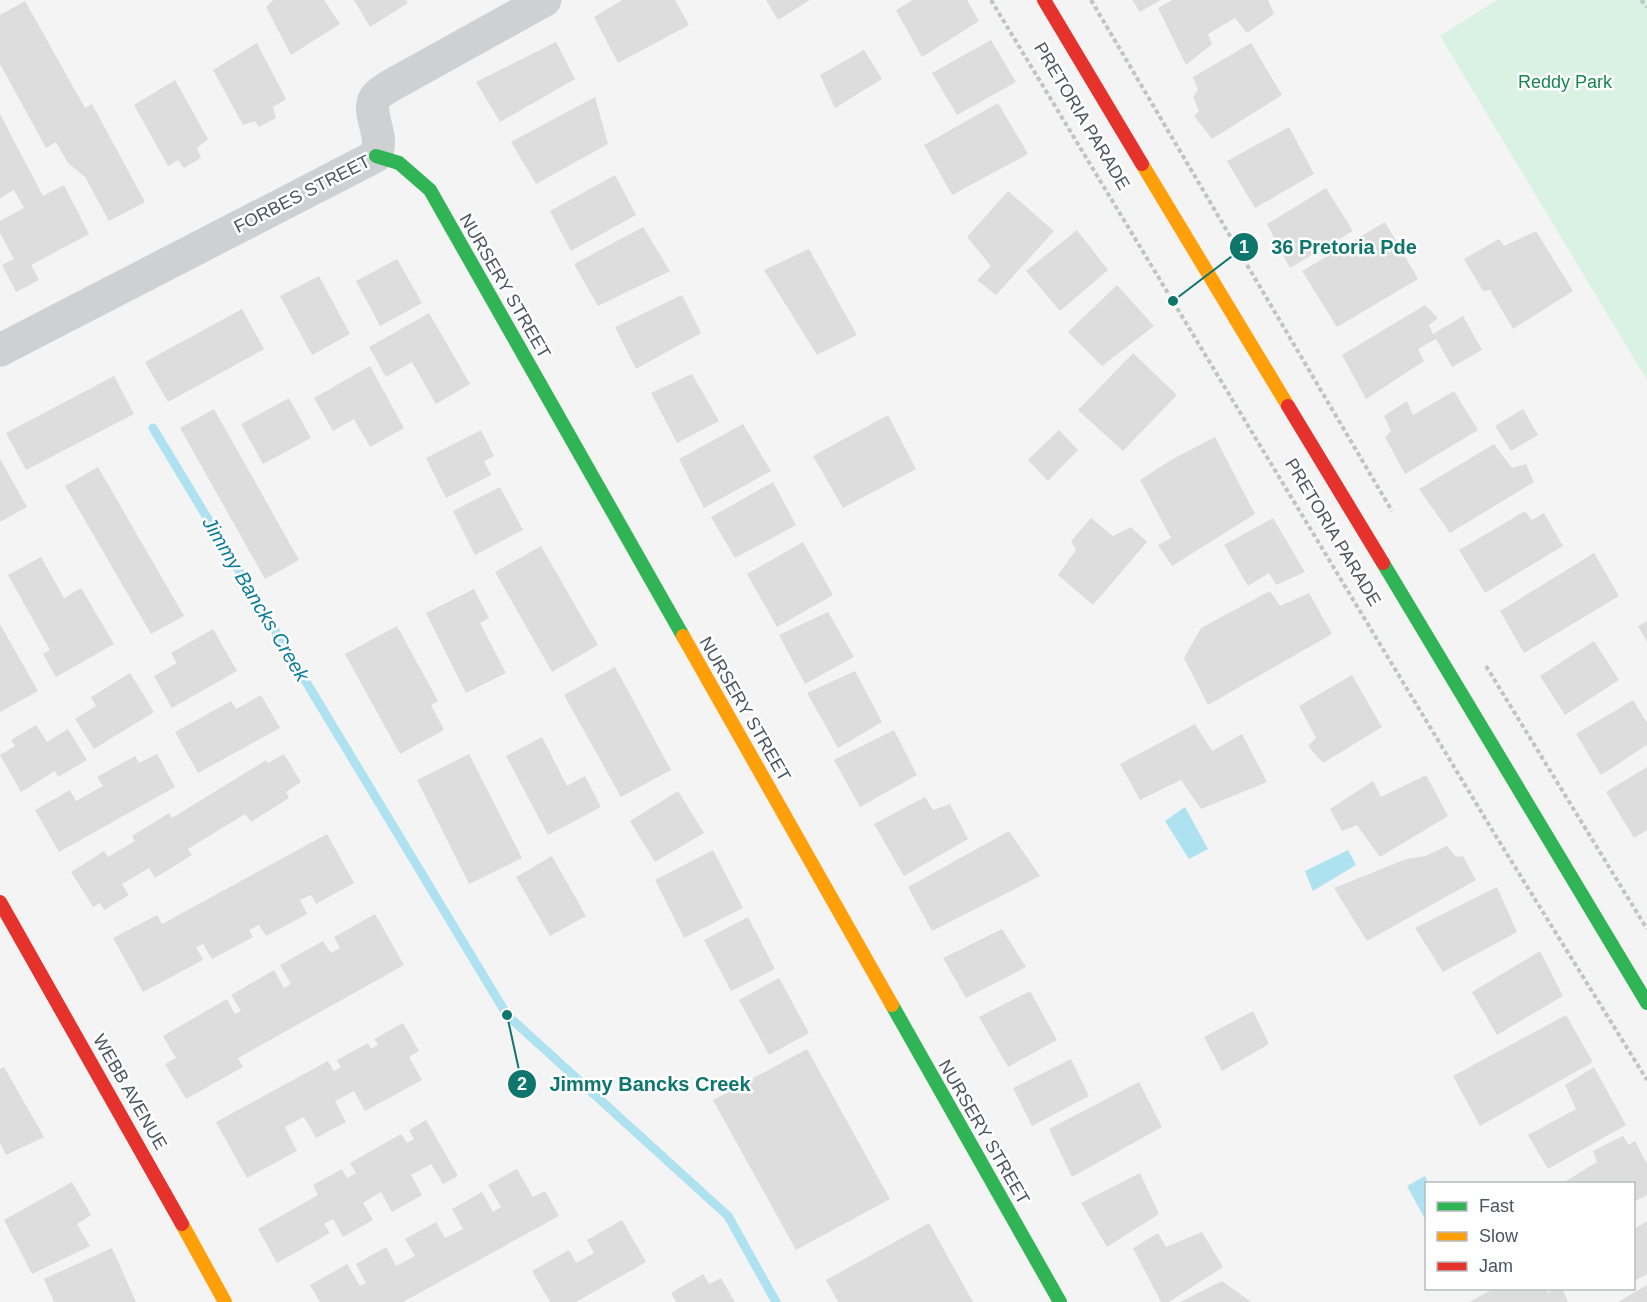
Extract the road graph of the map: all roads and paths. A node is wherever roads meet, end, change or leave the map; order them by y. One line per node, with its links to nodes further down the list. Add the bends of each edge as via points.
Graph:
1 (544, 0): 7 (street, FORBES STREET, via 376,97 372,108 380,147)
2 (991, 0): 14 (path, PRETORIA PARADE)
3 (1044, 0): 13 (street, PRETORIA PARADE)
4 (1090, 0): 9 (path)
5 (1641, 0): 6 (path)
6 (1647, 7)
7 (376, 156): 8 (street, FORBES STREET); 16 (street, NURSERY STREET, via 402,165 430,190)
8 (0, 350)
9 (1396, 517)
10 (1480, 657): 12 (path)
11 (0, 902): 15 (street, WEBB AVENUE)
12 (1647, 929)
13 (1647, 1003)
14 (1647, 1080)
15 (225, 1302)
16 (1060, 1302)

